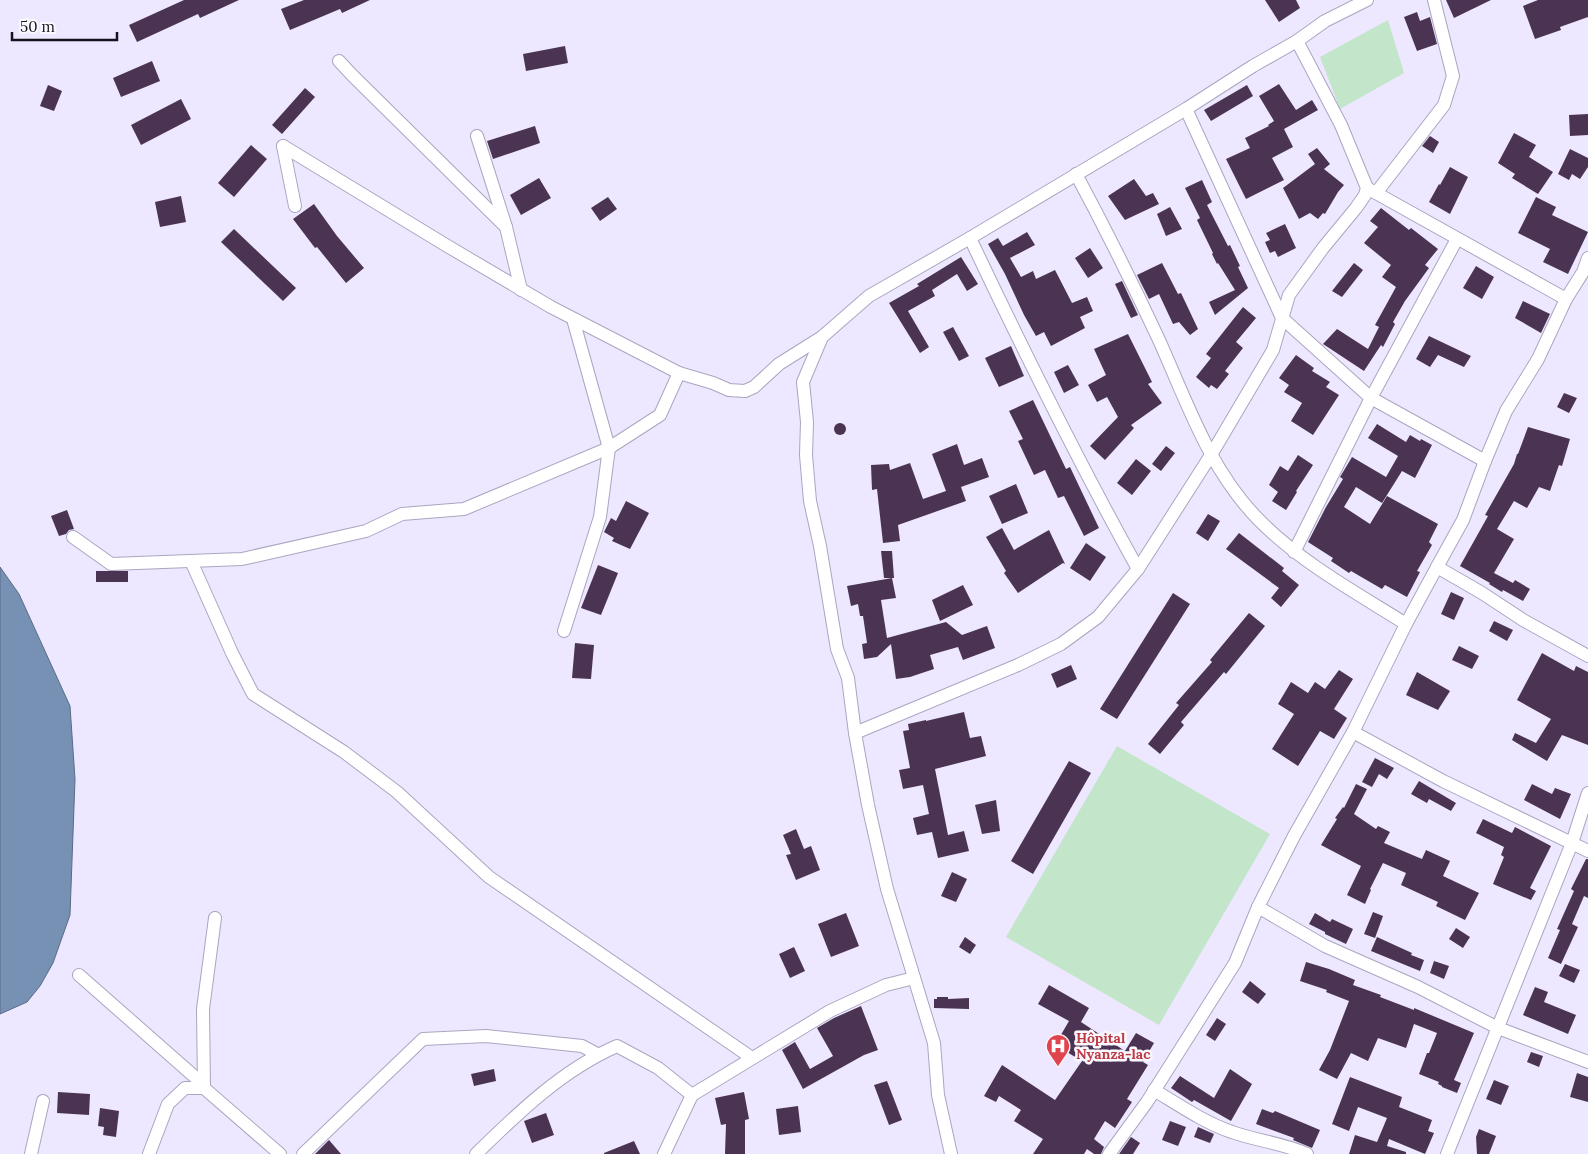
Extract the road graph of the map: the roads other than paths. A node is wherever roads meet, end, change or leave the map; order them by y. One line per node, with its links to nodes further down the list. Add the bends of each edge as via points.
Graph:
1 (1367, 0): 3 (street, via 1326,21)
2 (1434, 0): 8 (street, via 1453,76 1444,105)
3 (1297, 41): 5 (street); 8 (street)
4 (339, 60): 10 (street)
5 (1186, 109): 7 (street); 16 (street)
6 (477, 136): 10 (street)
7 (1076, 174): 11 (street); 22 (street)
8 (1372, 190): 12 (street); 16 (street, via 1289,295)
9 (295, 206): 14 (street, via 283,146)
10 (506, 228): 14 (street)
11 (970, 238): 18 (street, via 869,296); 28 (street, via 1084,471)
12 (1457, 238): 15 (street); 20 (street)
13 (1588, 258): 15 (street)
14 (522, 290): 17 (street)
15 (1566, 299): 23 (street, via 1538,359 1506,411)
16 (1282, 318): 20 (street); 22 (street, via 1273,350)
17 (573, 319): 19 (street); 21 (street)
18 (822, 337): 19 (street, via 779,364 754,388 746,391 729,390); 33 (street, via 803,382 806,455 810,501 837,649 848,678)
19 (679, 373): 21 (street, via 660,415)
20 (1370, 398): 23 (street); 25 (street)
21 (609, 448): 26 (street, via 464,509 402,514 366,531 242,560); 30 (street, via 600,517)
22 (1211, 455): 25 (street, via 1243,502); 28 (street)
23 (1485, 461): 27 (street, via 1463,520)
24 (73, 537): 26 (street, via 111,564)
25 (1294, 552): 29 (street)
26 (191, 561): 43 (street, via 252,694 344,752 397,792 489,877)
27 (1437, 567): 29 (street); 31 (street)
28 (1138, 569): 33 (street, via 1098,617 1061,644 955,693)
29 (1406, 624): 32 (street)
30 (564, 631)
31 (1588, 656)
32 (1353, 732): 35 (street, via 1444,781); 37 (street)
33 (855, 733): 40 (street, via 887,889)
34 (1588, 793): 35 (street)
35 (1572, 843): 36 (street); 41 (street)
36 (1588, 851)
37 (1258, 907): 41 (street, via 1325,946 1418,987); 46 (street, via 1234,963)
38 (215, 918): 45 (street, via 203,1009)
39 (79, 975): 45 (street)
40 (914, 978): 43 (street, via 886,985 830,1011); 55 (street, via 934,1043 938,1095)
41 (1498, 1028): 44 (street); 58 (street)
42 (597, 1054): 47 (street, via 616,1046 658,1068); 52 (street, via 582,1046 486,1036 423,1038); 53 (street, via 556,1082)
43 (752, 1058): 47 (street)
44 (1588, 1062)
45 (204, 1087): 50 (street, via 185,1088 168,1104); 51 (street)
46 (1154, 1090): 56 (street); 57 (street, via 1216,1126)
47 (692, 1095): 54 (street)
48 (43, 1101): 49 (street)
49 (31, 1154)
50 (149, 1154)
51 (280, 1154)
52 (303, 1154)
53 (476, 1154)
54 (664, 1154)
55 (950, 1154)
56 (1109, 1154)
57 (1307, 1154)
58 (1447, 1154)

